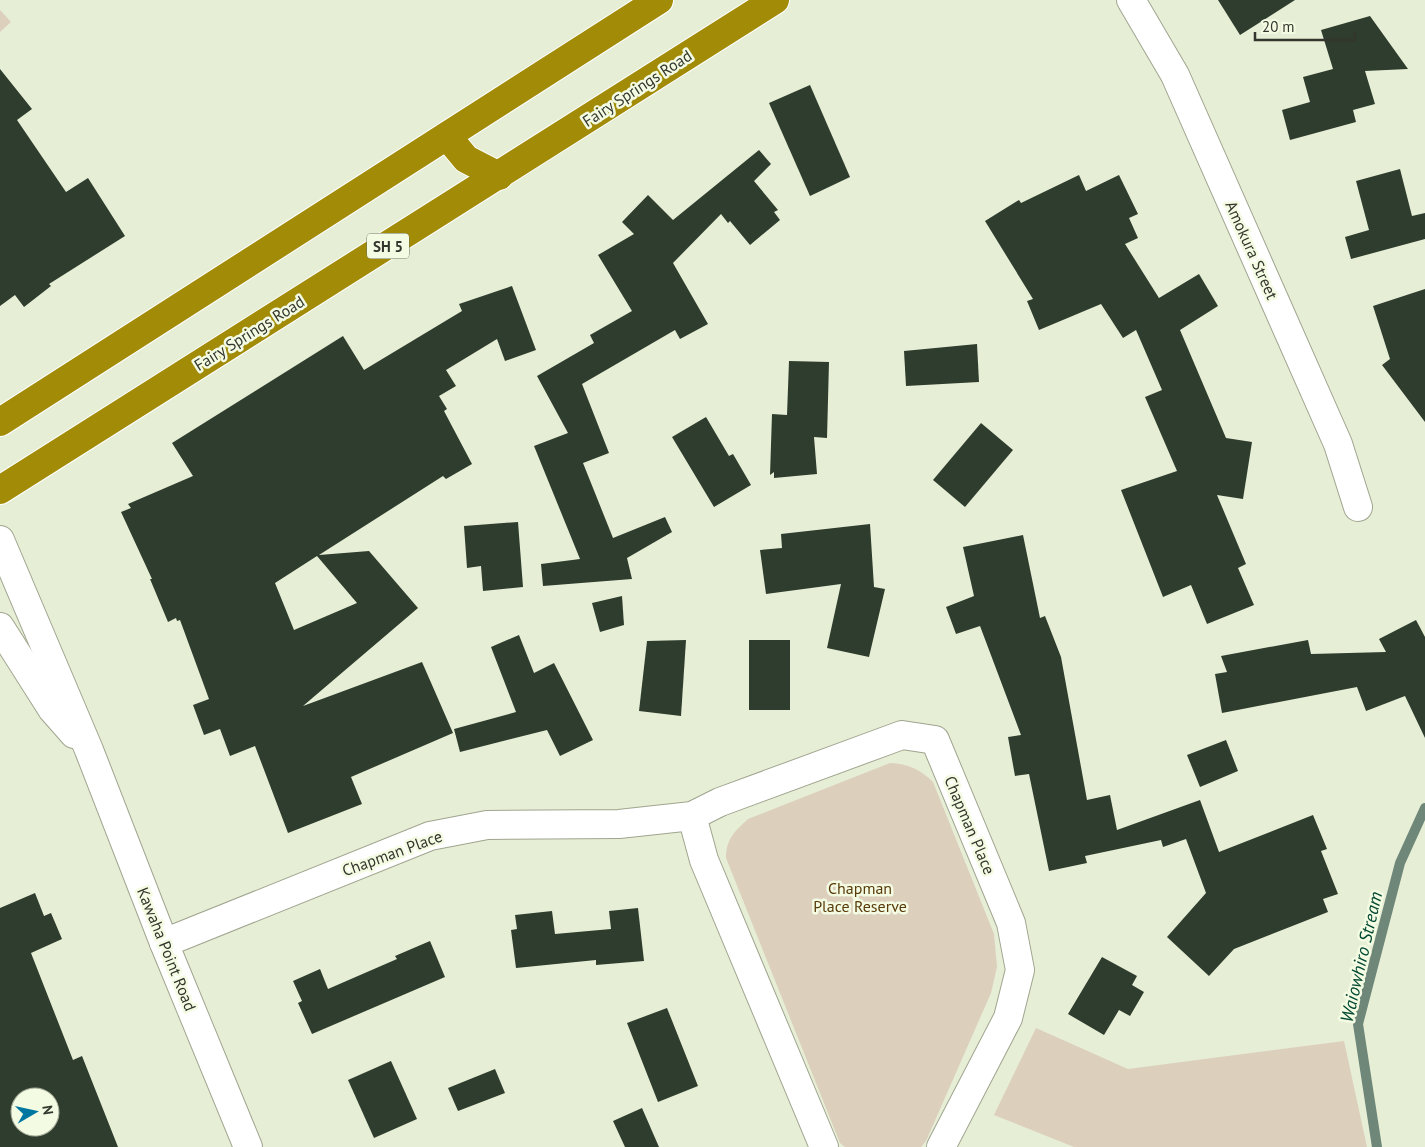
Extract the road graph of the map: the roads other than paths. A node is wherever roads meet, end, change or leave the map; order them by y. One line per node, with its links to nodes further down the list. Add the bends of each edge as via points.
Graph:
1 (659, 0): 4 (highway)
2 (775, 0): 5 (highway, Fairy Springs Road / SH 5)
3 (1131, 0): 8 (street, Amokura Street, via 1176,75 1338,444)
4 (447, 136): 5 (highway, via 466,159); 6 (highway)
5 (499, 176): 7 (highway, Fairy Springs Road / SH 5)
6 (0, 422)
7 (0, 490)
8 (1358, 506)
9 (0, 540): 11 (street, Kawaha Point Road)
10 (0, 627): 11 (street, Kawaha Point Road, via 52,709)
11 (89, 750): 13 (street, Kawaha Point Road)
12 (692, 816): 13 (street, Chapman Place, via 619,824 487,825 430,836); 15 (street, via 704,860); 16 (street, Chapman Place, via 720,802 902,736 934,740 1010,923 1020,970 1008,1018)
13 (164, 943): 14 (street, Kawaha Point Road)
14 (248, 1147)
15 (824, 1147)
16 (941, 1147)

